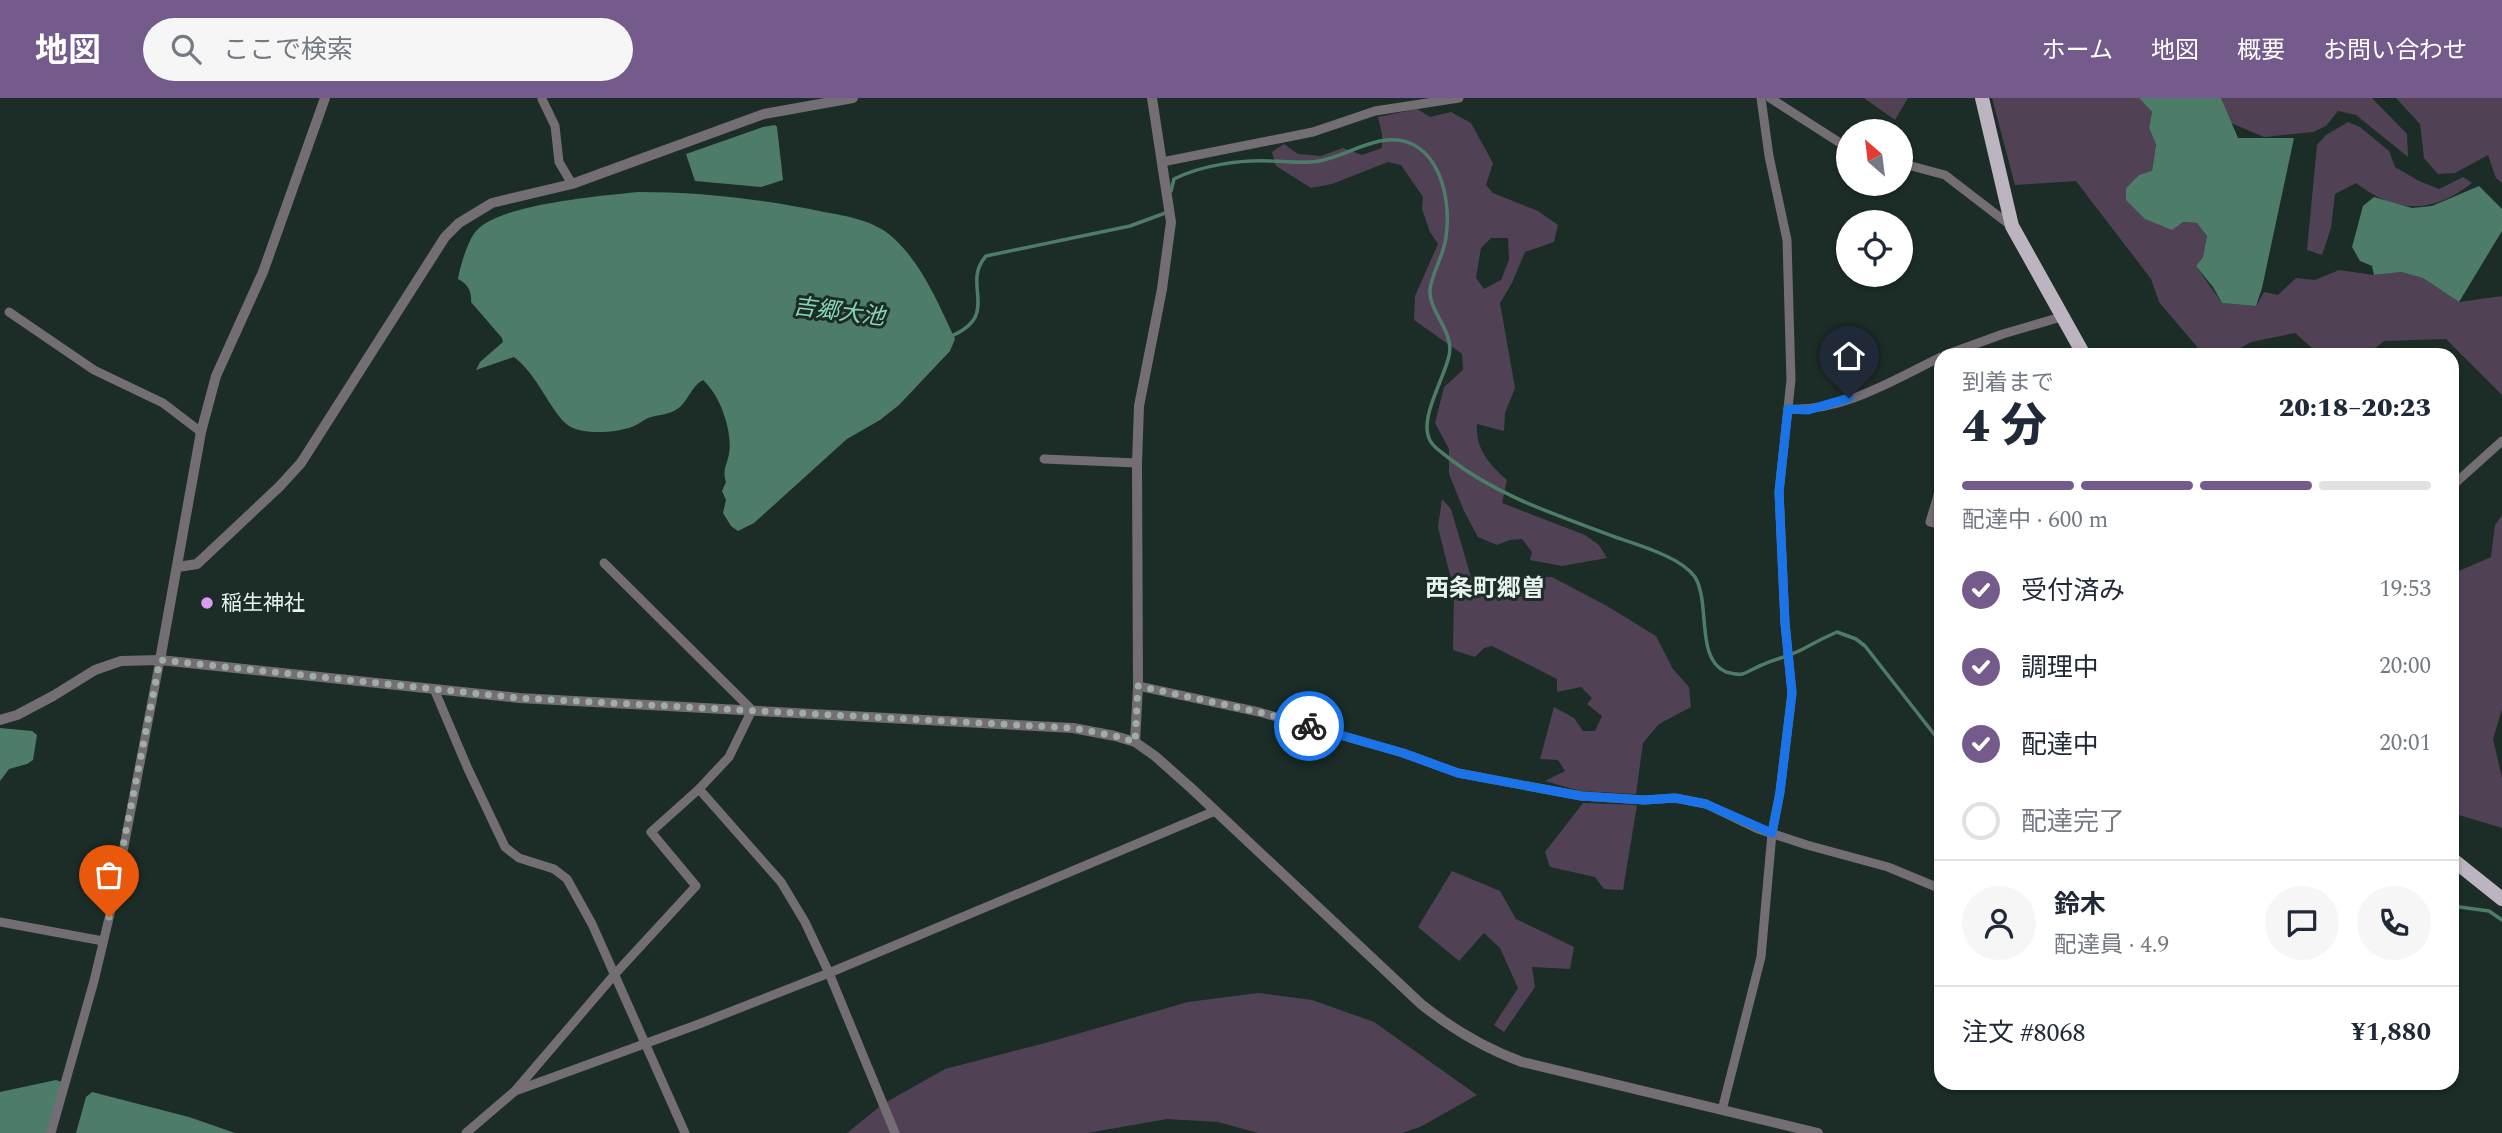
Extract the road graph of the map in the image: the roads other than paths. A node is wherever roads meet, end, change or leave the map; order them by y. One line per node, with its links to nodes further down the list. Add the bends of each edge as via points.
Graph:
1 (325, 98): 20 (street, via 262,272 216,376)
2 (853, 98): 12 (street, via 764,114)
3 (1152, 98): 10 (street)
4 (1459, 98): 10 (street, via 1375,111 1313,132)
5 (1761, 98): 19 (street, via 1787,240)
6 (1770, 98): 9 (street)
7 (1982, 98): 13 (main road)
8 (542, 99): 12 (street, via 555,126 559,162)
9 (1836, 140)
10 (1162, 162): 23 (street, via 1171,222 1139,406)
11 (1913, 166): 13 (street, via 1945,175)
12 (572, 184): 28 (street, via 492,203 459,223 445,237 300,463 197,564)
13 (2012, 226): 15 (main road)
14 (9, 312): 20 (street, via 94,370 163,402)
15 (2061, 317): 16 (street); 17 (main road)
16 (1965, 348)
17 (2080, 348)
18 (1934, 361): 19 (street, via 1870,393 1808,410)
19 (1788, 409): 37 (street, via 1779,492 1792,693)
20 (201, 432): 28 (street)
21 (2502, 441): 24 (street)
22 (1044, 459): 23 (street)
23 (1137, 463): 30 (street)
24 (2459, 480)
25 (1934, 509): 26 (street, via 1930,522)
26 (1934, 523)
27 (604, 562): 32 (street)
28 (178, 567): 29 (street)
29 (160, 660): 31 (street); 33 (street, via 121,661 94,670 17,715); 42 (street)
30 (1138, 686): 34 (street); 37 (street, via 1259,712 1458,773 1581,796 1675,798 1706,804)
31 (435, 689): 32 (street); 44 (street, via 499,839 519,858 554,869 567,879)
32 (752, 710): 34 (street, via 1073,728); 35 (street, via 729,757)
33 (0, 720)
34 (1135, 742): 36 (street)
35 (699, 789): 43 (street, via 781,882); 44 (street, via 651,832 696,887)
36 (1215, 811): 43 (street); 47 (street, via 1452,1029 1522,1062)
37 (1772, 833): 39 (street, via 1888,867); 47 (street, via 1761,957)
38 (2459, 865): 40 (main road)
39 (1934, 886)
40 (2502, 900)
41 (0, 922): 42 (street)
42 (103, 941): 48 (street)
43 (829, 973): 45 (street); 51 (street)
44 (615, 974): 45 (street); 46 (street)
45 (645, 1044): 46 (street); 50 (street)
46 (515, 1091): 49 (street)
47 (1722, 1110): 52 (street)
48 (51, 1133)
49 (466, 1133)
50 (685, 1133)
51 (895, 1133)
52 (1818, 1133)

